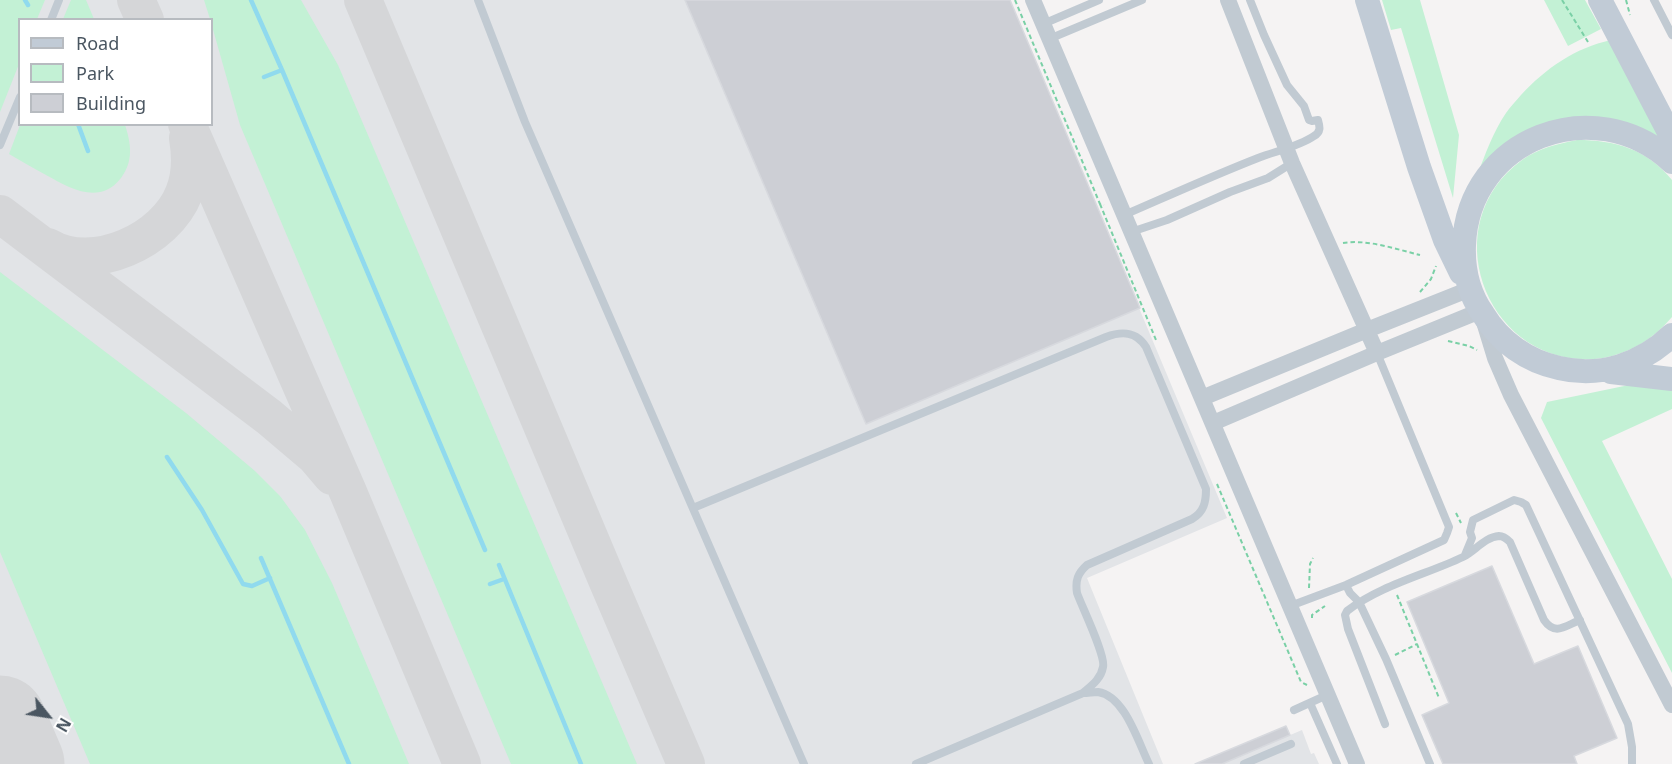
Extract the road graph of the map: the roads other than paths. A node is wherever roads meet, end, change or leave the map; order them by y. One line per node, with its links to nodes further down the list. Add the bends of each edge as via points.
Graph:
1 (59, 0): 11 (lane)
2 (478, 0): 29 (lane, via 525,122)
3 (1033, 0): 12 (street)
4 (1099, 0): 12 (lane)
5 (1142, 0): 12 (lane)
6 (1228, 0): 17 (street)
7 (1250, 0): 17 (lane, via 1287,85 1304,106 1309,120 1318,120 1320,128 1316,135)
8 (1367, 0): 21 (street, via 1437,218)
9 (1600, 0): 15 (street)
10 (1654, 0): 13 (lane)
11 (52, 18)
12 (1046, 31): 19 (street)
13 (1672, 35)
14 (18, 102): 16 (lane)
15 (1669, 129)
16 (0, 145)
17 (1289, 155): 19 (lane, via 1259,158); 20 (lane, via 1268,178); 22 (street)
18 (1672, 162): 21 (street, via 1635,137 1592,127 1560,130 1520,147 1488,177 1472,206 1464,244)
19 (1124, 215): 20 (street)
20 (1131, 231): 27 (street)
21 (1475, 300): 22 (street); 24 (street); 25 (street, via 1492,328 1534,360 1560,369); 38 (street, via 1511,395)
22 (1367, 330): 24 (street); 27 (street)
23 (1672, 335): 25 (street, via 1636,360)
24 (1377, 352): 28 (street); 31 (lane, via 1449,527 1444,540)
25 (1596, 371): 26 (street)
26 (1672, 379)
27 (1202, 398): 28 (street)
28 (1213, 423): 33 (street)
29 (693, 508): 35 (lane, via 1106,337 1124,332 1133,335 1146,347 1206,489 1205,506 1192,519 1081,571 1077,593 1104,661 1097,681); 42 (lane)
30 (1465, 556): 32 (lane); 34 (lane, via 1487,540 1505,537 1548,626 1560,629); 34 (lane, via 1473,520 1514,500 1521,501)
31 (1346, 585): 32 (lane); 33 (lane)
32 (1359, 602): 40 (lane, via 1347,611 1345,618); 48 (lane)
33 (1290, 606): 36 (street)
34 (1580, 620): 49 (lane, via 1628,724)
35 (1083, 693): 43 (lane); 44 (lane, via 1098,692 1114,699 1123,709)
36 (1328, 695): 37 (lane); 47 (street)
37 (1310, 703): 39 (lane); 46 (lane)
38 (1672, 705)
39 (1294, 710)
40 (1385, 724)
41 (1291, 744): 45 (lane)
42 (804, 764)
43 (916, 764)
44 (1149, 764)
45 (1244, 764)
46 (1337, 764)
47 (1357, 764)
48 (1430, 764)
49 (1632, 764)

